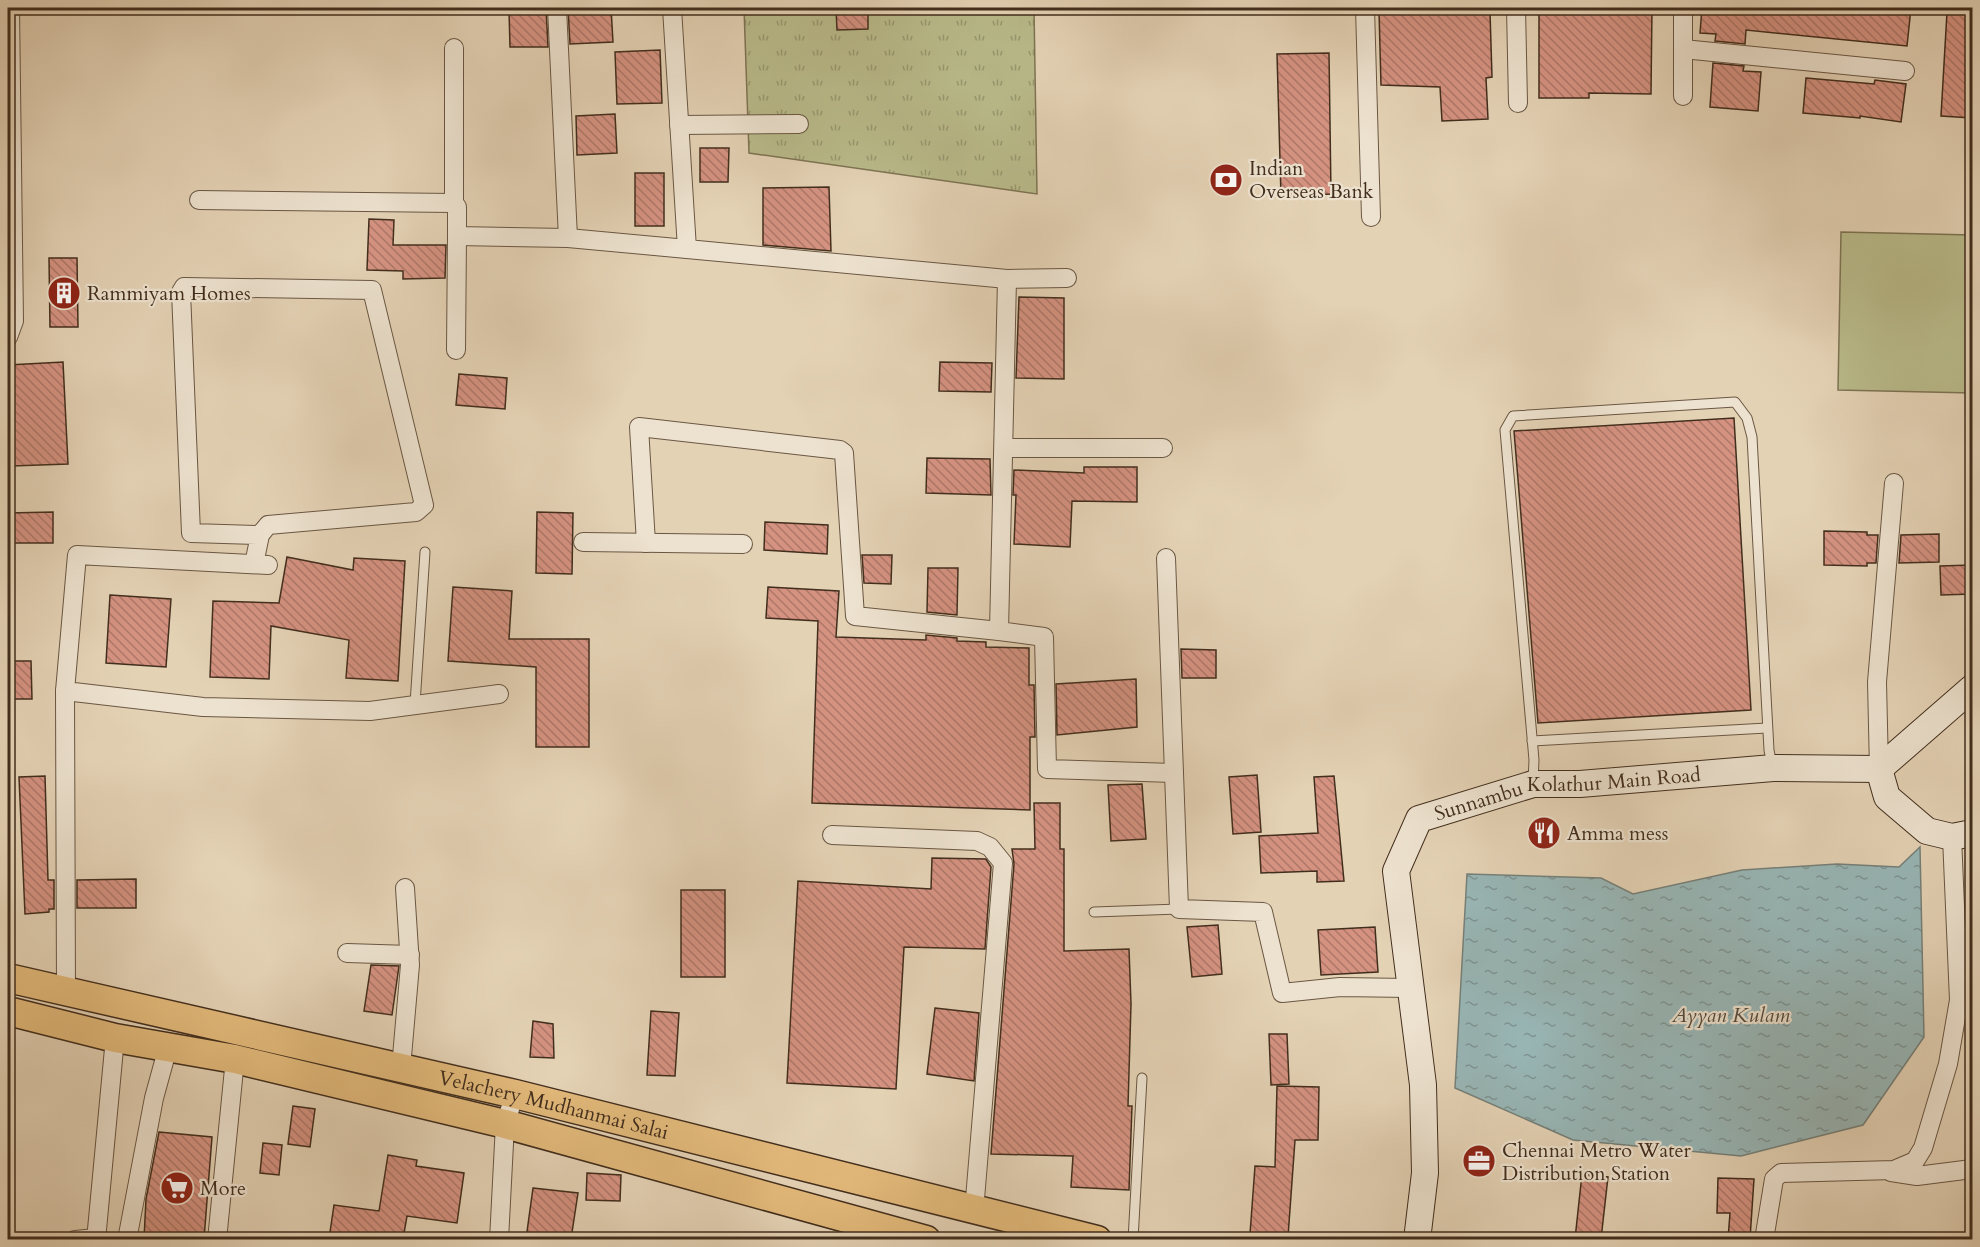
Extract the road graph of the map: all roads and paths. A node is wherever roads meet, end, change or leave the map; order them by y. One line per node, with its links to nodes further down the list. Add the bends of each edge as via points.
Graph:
1 (10, 8): 22 (street, via 14,321)
2 (556, 8): 18 (street)
3 (672, 8): 13 (street)
4 (1365, 8): 16 (street)
5 (1516, 8): 11 (street)
6 (1683, 8): 8 (street)
7 (454, 48): 15 (street)
8 (1683, 49): 9 (street); 10 (street)
9 (1905, 72)
10 (1683, 96)
11 (1518, 102)
12 (799, 124): 13 (street)
13 (679, 126): 19 (street)
14 (199, 200): 15 (street)
15 (454, 203): 17 (street)
16 (1371, 217)
17 (457, 236): 18 (street); 23 (street)
18 (568, 238): 19 (street)
19 (687, 249): 21 (street)
20 (1067, 278): 21 (street)
21 (1007, 279): 24 (street)
22 (8, 337)
23 (456, 350)
24 (1004, 448): 25 (street); 35 (street)
25 (1163, 448)
26 (1894, 483): 43 (street, via 1876,682)
27 (218, 534): 28 (street); 28 (street, via 191,533 181,292 184,287 372,290 424,504 416,512 268,525); 34 (street)
28 (260, 535): 34 (street, via 261,564)
29 (583, 542): 30 (street)
30 (646, 543): 31 (street); 35 (street, via 639,427 840,450 844,453 855,616)
31 (743, 544)
32 (425, 552): 39 (lane)
33 (1166, 558): 44 (street)
34 (215, 561): 37 (street, via 77,555)
35 (999, 631): 44 (street, via 1044,637 1047,769)
36 (1972, 688): 43 (street)
37 (65, 691): 39 (street, via 203,707 370,711); 55 (street)
38 (500, 694): 39 (street)
39 (415, 704)
40 (1767, 728): 41 (lane); 41 (lane, via 1752,437 1748,418 1735,402 1514,416 1509,422 1505,430); 42 (lane)
41 (1532, 741): 45 (lane)
42 (1773, 768): 43 (street, Sunnambu Kolathur Main Road); 45 (street, Sunnambu Kolathur Main Road, via 1580,784)
43 (1879, 769): 47 (street, via 1887,797 1903,814 1927,831)
44 (1174, 773): 49 (street)
45 (1533, 784): 54 (street, Sunnambu Kolathur Main Road, via 1419,819 1396,871)
46 (832, 835): 66 (street, via 977,841 990,847 1003,863)
47 (1962, 835): 65 (street, via 1959,1000 1948,1064 1923,1148 1915,1161 1905,1167)
48 (405, 888): 52 (street)
49 (1179, 909): 50 (lane); 54 (street, via 1263,912 1282,993 1340,987)
50 (1094, 912)
51 (347, 953): 52 (street)
52 (410, 955): 60 (street)
53 (8, 978): 55 (main road, Velachery Mudhanmai Salai)
54 (1409, 988): 75 (street, Sunnambu Kolathur Main Road, via 1424,1084 1425,1173)
55 (66, 993): 60 (main road, Velachery Mudhanmai Salai)
56 (8, 1011): 57 (main road, Velachery Mudhanmai Salai)
57 (116, 1038): 58 (main road, Velachery Mudhanmai Salai); 68 (street)
58 (168, 1047): 59 (main road, Velachery Mudhanmai Salai); 69 (street, via 154,1098)
59 (235, 1059): 63 (main road, Velachery Mudhanmai Salai); 70 (street)
60 (401, 1068): 62 (main road, Velachery Mudhanmai Salai)
61 (1142, 1078): 74 (lane)
62 (515, 1094): 63 (street); 66 (main road, Velachery Mudhanmai Salai)
63 (505, 1124): 71 (street); 72 (main road, Velachery Mudhanmai Salai)
64 (1972, 1169): 65 (street, via 1917,1176)
65 (1883, 1170): 76 (street, via 1781,1173 1774,1179)
66 (974, 1211): 73 (main road, Velachery Mudhanmai Salai)
67 (75, 1239): 68 (street)
68 (96, 1239)
69 (127, 1239)
70 (217, 1239)
71 (499, 1239)
72 (926, 1239)
73 (1097, 1239)
74 (1132, 1239)
75 (1417, 1239)
76 (1764, 1239)

